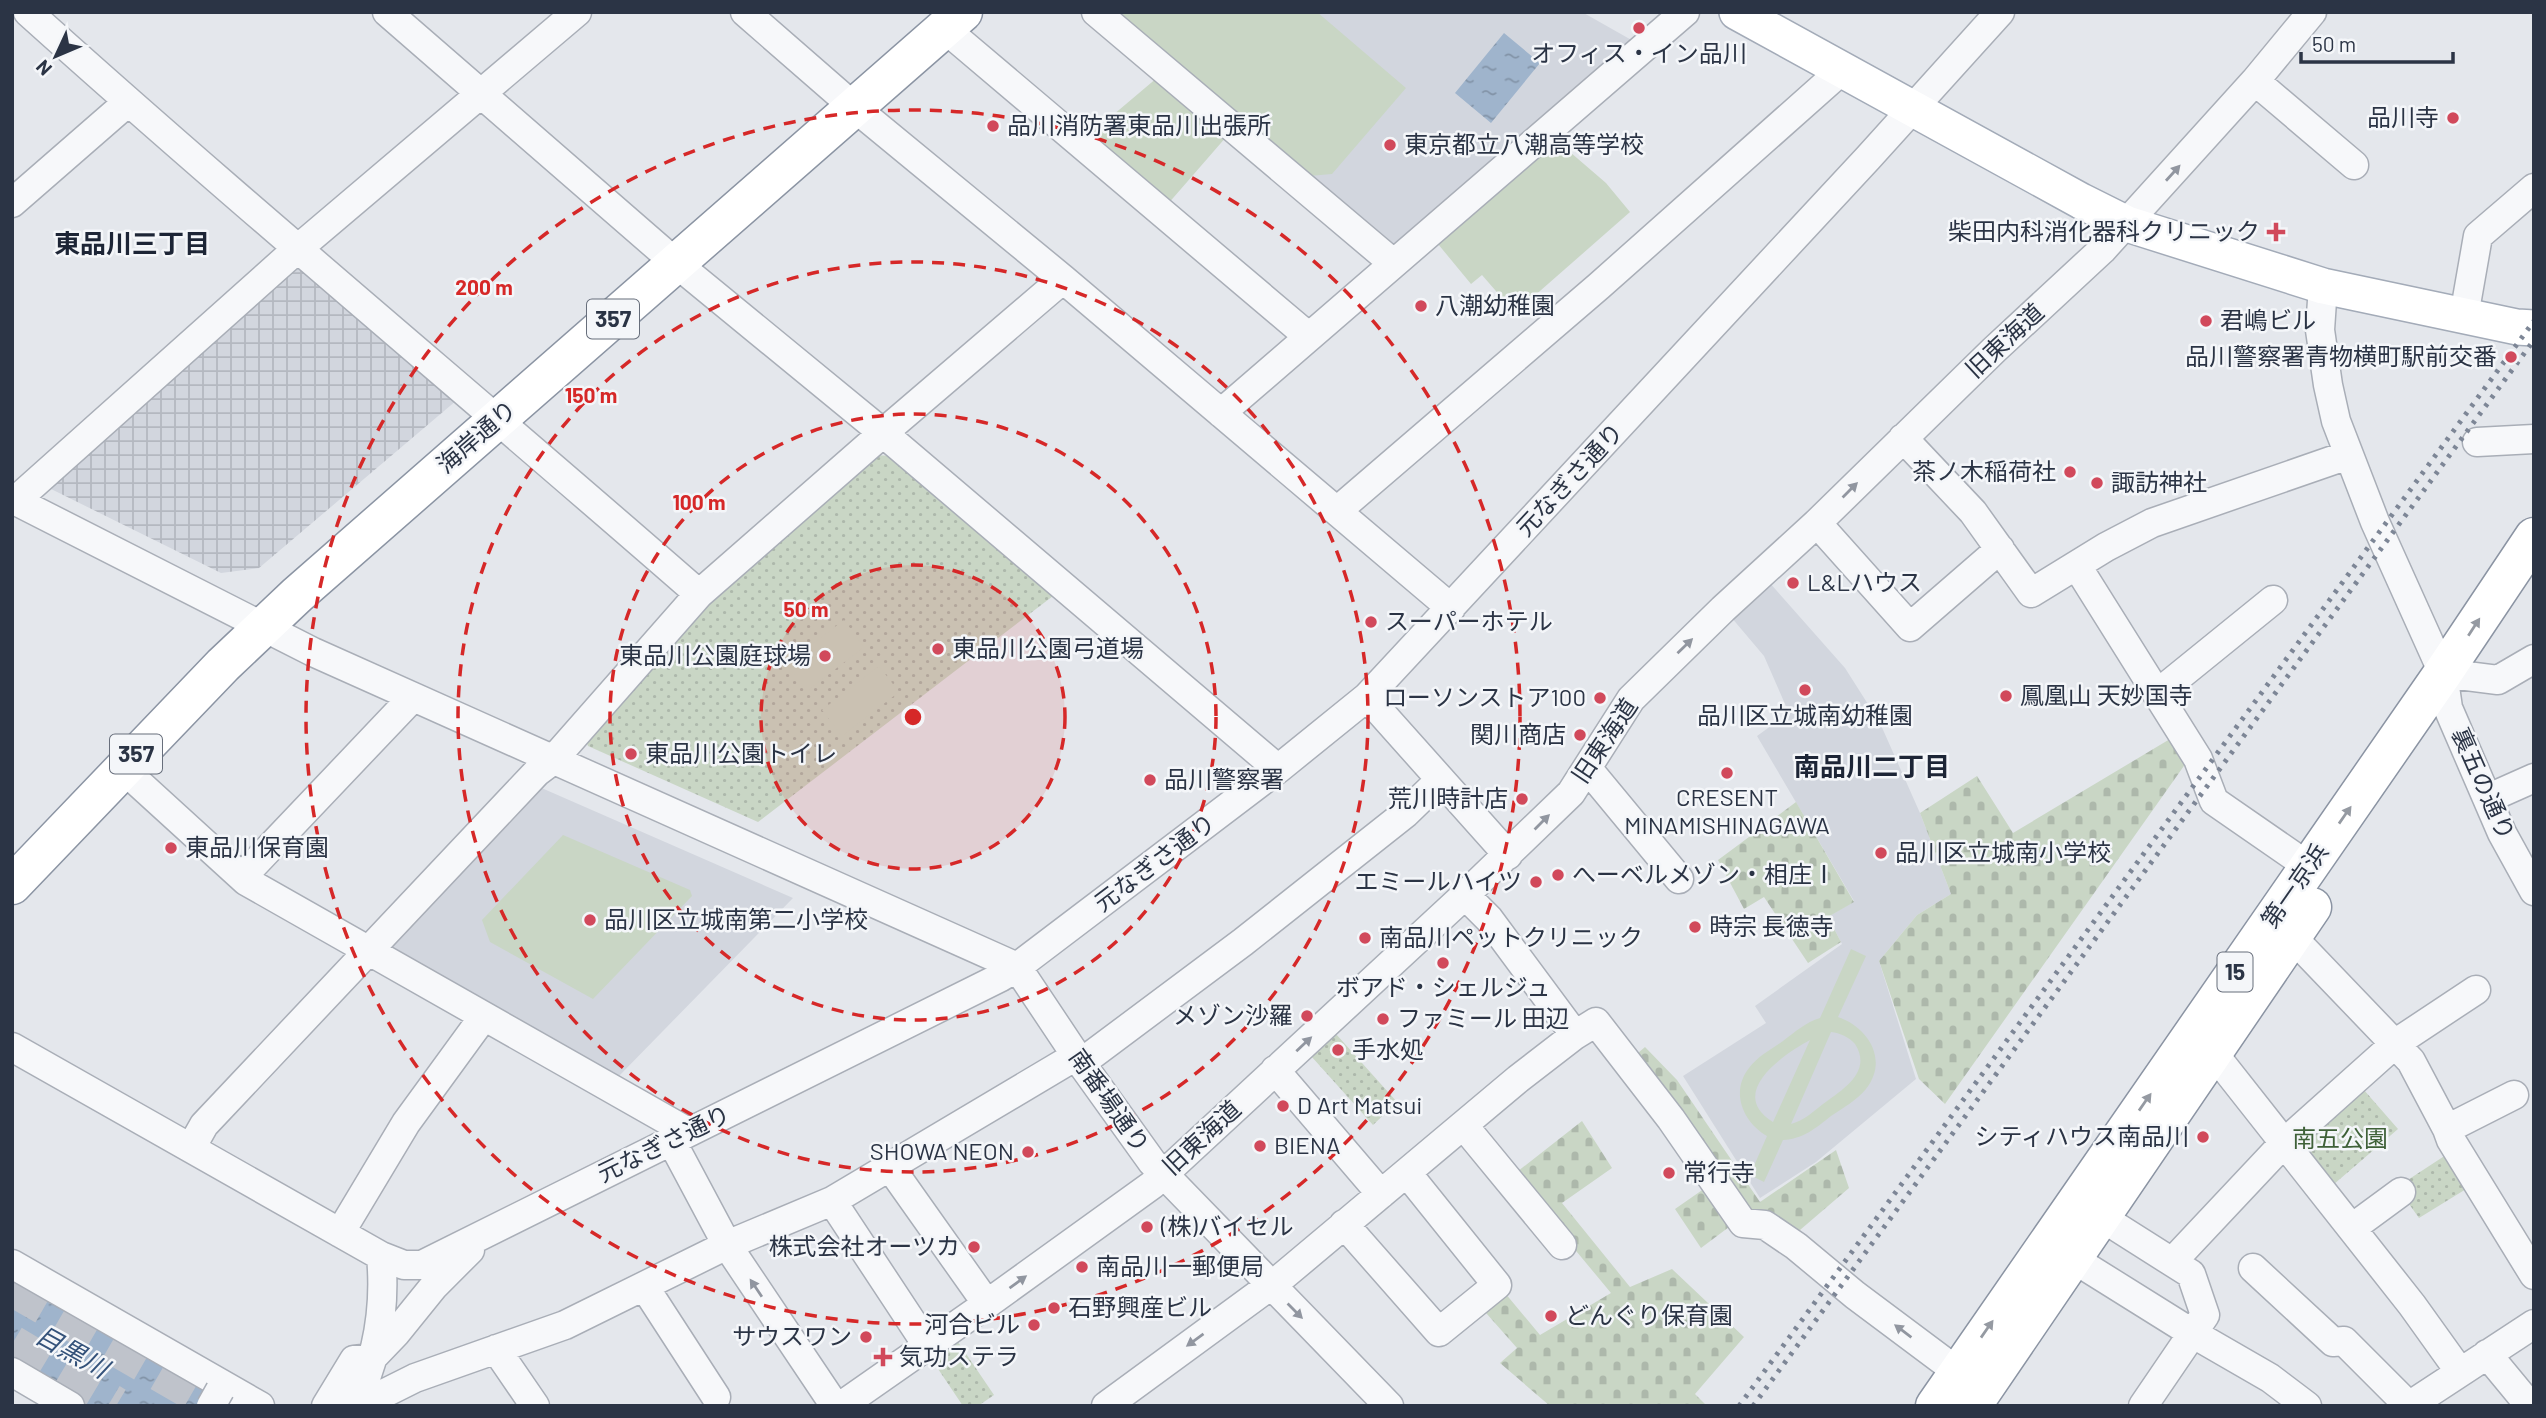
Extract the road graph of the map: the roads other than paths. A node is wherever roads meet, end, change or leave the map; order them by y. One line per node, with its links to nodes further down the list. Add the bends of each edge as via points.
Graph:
1 (28, 12): 14 (street)
2 (387, 12): 13 (street)
3 (577, 12): 13 (street)
4 (745, 12): 15 (street)
5 (1096, 12): 22 (street)
6 (1685, 12): 22 (street)
7 (1737, 12): 11 (main road)
8 (2000, 12): 16 (street, 元なぎさ通り)
9 (2312, 12): 12 (street, 旧東海道)
10 (954, 20): 15 (highway, 海岸通り / 357); 28 (street)
11 (1842, 70): 16 (main road); 37 (street)
12 (2255, 81): 17 (street); 20 (street, 旧東海道, one-way to 12)
13 (482, 94): 21 (street); 23 (street)
14 (128, 103): 19 (street); 21 (street)
15 (854, 107): 23 (highway, 海岸通り / 357); 24 (street)
16 (1913, 108): 20 (main road); 45 (street, 元なぎさ通り)
17 (2354, 164)
18 (2534, 188): 26 (street, via 2478,236)
19 (12, 203)
20 (2127, 224): 25 (main road); 32 (street, 旧東海道)
21 (298, 248): 30 (street); 36 (street)
22 (1393, 263): 28 (street)
23 (677, 264): 30 (highway, 海岸通り / 357); 31 (street)
24 (1063, 279): 29 (street); 31 (street)
25 (2323, 286): 26 (main road); 35 (street, 裏五の通り, via 2320,330 2328,385)
26 (2464, 316): 27 (main road)
27 (2534, 328)
28 (1308, 337): 29 (street)
29 (1221, 413): 37 (street)
30 (498, 418): 43 (street); 46 (highway, 海岸通り / 357)
31 (883, 433): 43 (street); 54 (street)
32 (1903, 438): 38 (street, 旧東海道, one-way to 32); 40 (street, via 1973,512)
33 (2534, 439): 34 (street)
34 (2477, 442)
35 (2348, 455): 41 (street, via 2152,523); 48 (street, 裏五の通り)
36 (14, 500): 46 (street)
37 (1337, 511): 45 (street)
38 (1817, 523): 40 (street, via 1910,627); 55 (street, 旧東海道, one-way to 38, via 1631,699)
39 (2534, 537): 48 (highway, 第一京浜 / 15, one-way to 39)
40 (2000, 549): 41 (street, via 2031,593)
41 (2077, 566): 49 (street)
42 (2534, 585): 48 (highway, 第一京浜 / 15)
43 (699, 594): 52 (street)
44 (2273, 600): 49 (street)
45 (1451, 608): 51 (street, 元なぎさ通り)
46 (263, 626): 50 (street); 53 (highway, 海岸通り / 357)
47 (2534, 659): 48 (street, via 2498,680)
48 (2454, 686): 58 (street, 裏五の通り); 60 (highway, 第一京浜 / 15, one-way to 48); 66 (highway, 第一京浜 / 15)
49 (2157, 694): 60 (street, via 2198,759 2214,801)
50 (413, 696): 52 (street); 61 (street)
51 (1367, 697): 54 (street, 元なぎさ通り); 57 (street)
52 (553, 761): 67 (street); 68 (street)
53 (122, 768): 61 (street); 63 (highway, 海岸通り / 357)
54 (1278, 769): 68 (street, 元なぎさ通り)
55 (1588, 769): 59 (street, 旧東海道, one-way to 55, via 1571,793); 62 (street)
56 (2534, 778): 58 (street)
57 (1440, 780): 59 (street); 75 (street, via 1254,933)
58 (2489, 798): 64 (street, 裏五の通り, via 2502,833)
59 (1508, 855): 65 (street, 旧東海道)
60 (2308, 866): 115 (highway, 第一京浜 / 15, one-way to 60)
61 (242, 877): 67 (street)
62 (1679, 879)
63 (12, 885)
64 (2534, 891)
65 (1465, 895): 71 (street, via 1489,919); 76 (street, 旧東海道, one-way to 65)
66 (2292, 937): 72 (street); 74 (highway, 第一京浜 / 15)
67 (370, 951): 70 (street); 82 (street, via 204,1125)
68 (1017, 967): 75 (street, 南番場通り); 80 (street, 元なぎさ通り)
69 (2476, 990): 72 (street)
70 (484, 1016): 80 (street); 93 (street, via 406,1123)
71 (1575, 1035): 78 (street); 115 (street, one-way to 71, via 1796,1246 1765,1225 1743,1223 1596,1022)
72 (2396, 1043): 79 (street, via 2411,1061); 81 (street)
73 (12, 1047): 82 (street)
74 (2214, 1054): 81 (street); 89 (highway, 第一京浜 / 15)
75 (1078, 1059): 83 (street); 84 (street, 南番場通り, via 1141,1149)
76 (1275, 1070): 84 (street, 旧東海道); 87 (street)
77 (2514, 1095): 79 (street)
78 (1464, 1126): 85 (street); 95 (street)
79 (2447, 1129): 102 (street)
80 (680, 1136): 91 (street, 元なぎさ通り); 94 (street)
81 (2283, 1144): 92 (street); 98 (street)
82 (191, 1148): 93 (street)
83 (890, 1167): 88 (street); 105 (street)
84 (1164, 1173): 104 (street, 南番場通り); 105 (street, 旧東海道, one-way to 84)
85 (1407, 1173): 87 (street); 90 (street, via 1497,1285 1439,1332)
86 (2401, 1192): 92 (street)
87 (1381, 1194): 90 (street)
88 (832, 1200): 94 (street); 108 (street)
89 (2101, 1217): 97 (highway, 第一京浜 / 15); 98 (street)
90 (1344, 1224): 104 (street)
91 (495, 1228): 100 (street, 元なぎさ通り); 113 (street, via 434,1286 396,1333)
92 (2352, 1228): 112 (street)
93 (340, 1233): 96 (street)
94 (727, 1245): 103 (street); 121 (street, one-way to 94)
95 (1562, 1245)
96 (381, 1256): 100 (street, via 404,1265); 113 (street, via 383,1304)
97 (2072, 1258): 107 (street); 115 (highway, 第一京浜 / 15)
98 (2173, 1261): 107 (street, via 2191,1274 2205,1315)
99 (12, 1264): 114 (street)
100 (422, 1265): 113 (street)
101 (2253, 1268): 128 (street, via 2333,1342 2344,1341)
102 (2534, 1275)
103 (644, 1286): 109 (street, via 565,1325); 116 (street)
104 (1270, 1286): 123 (street, one-way to 123); 124 (street, 南番場通り, one-way to 124)
105 (987, 1304): 108 (street, 旧東海道)
106 (2534, 1324): 110 (street)
107 (2192, 1333): 126 (street); 127 (street, via 2270,1378)
108 (927, 1345): 122 (street, 旧東海道)
109 (496, 1349): 113 (street, via 415,1378); 120 (street)
110 (2487, 1354): 112 (street); 129 (street)
111 (12, 1372): 117 (street)
112 (2460, 1372): 128 (street)
113 (371, 1387): 119 (street, via 354,1360)
114 (218, 1393): 118 (street)
115 (1974, 1395): 125 (highway, 第一京浜 / 15)
116 (716, 1397)
117 (71, 1406)
118 (260, 1406)
119 (326, 1406)
120 (535, 1406)
121 (835, 1406)
122 (841, 1406)
123 (1106, 1406)
124 (1389, 1406)
125 (1935, 1406)
126 (2143, 1406)
127 (2307, 1406)
128 (2409, 1406)
129 (2530, 1406)

